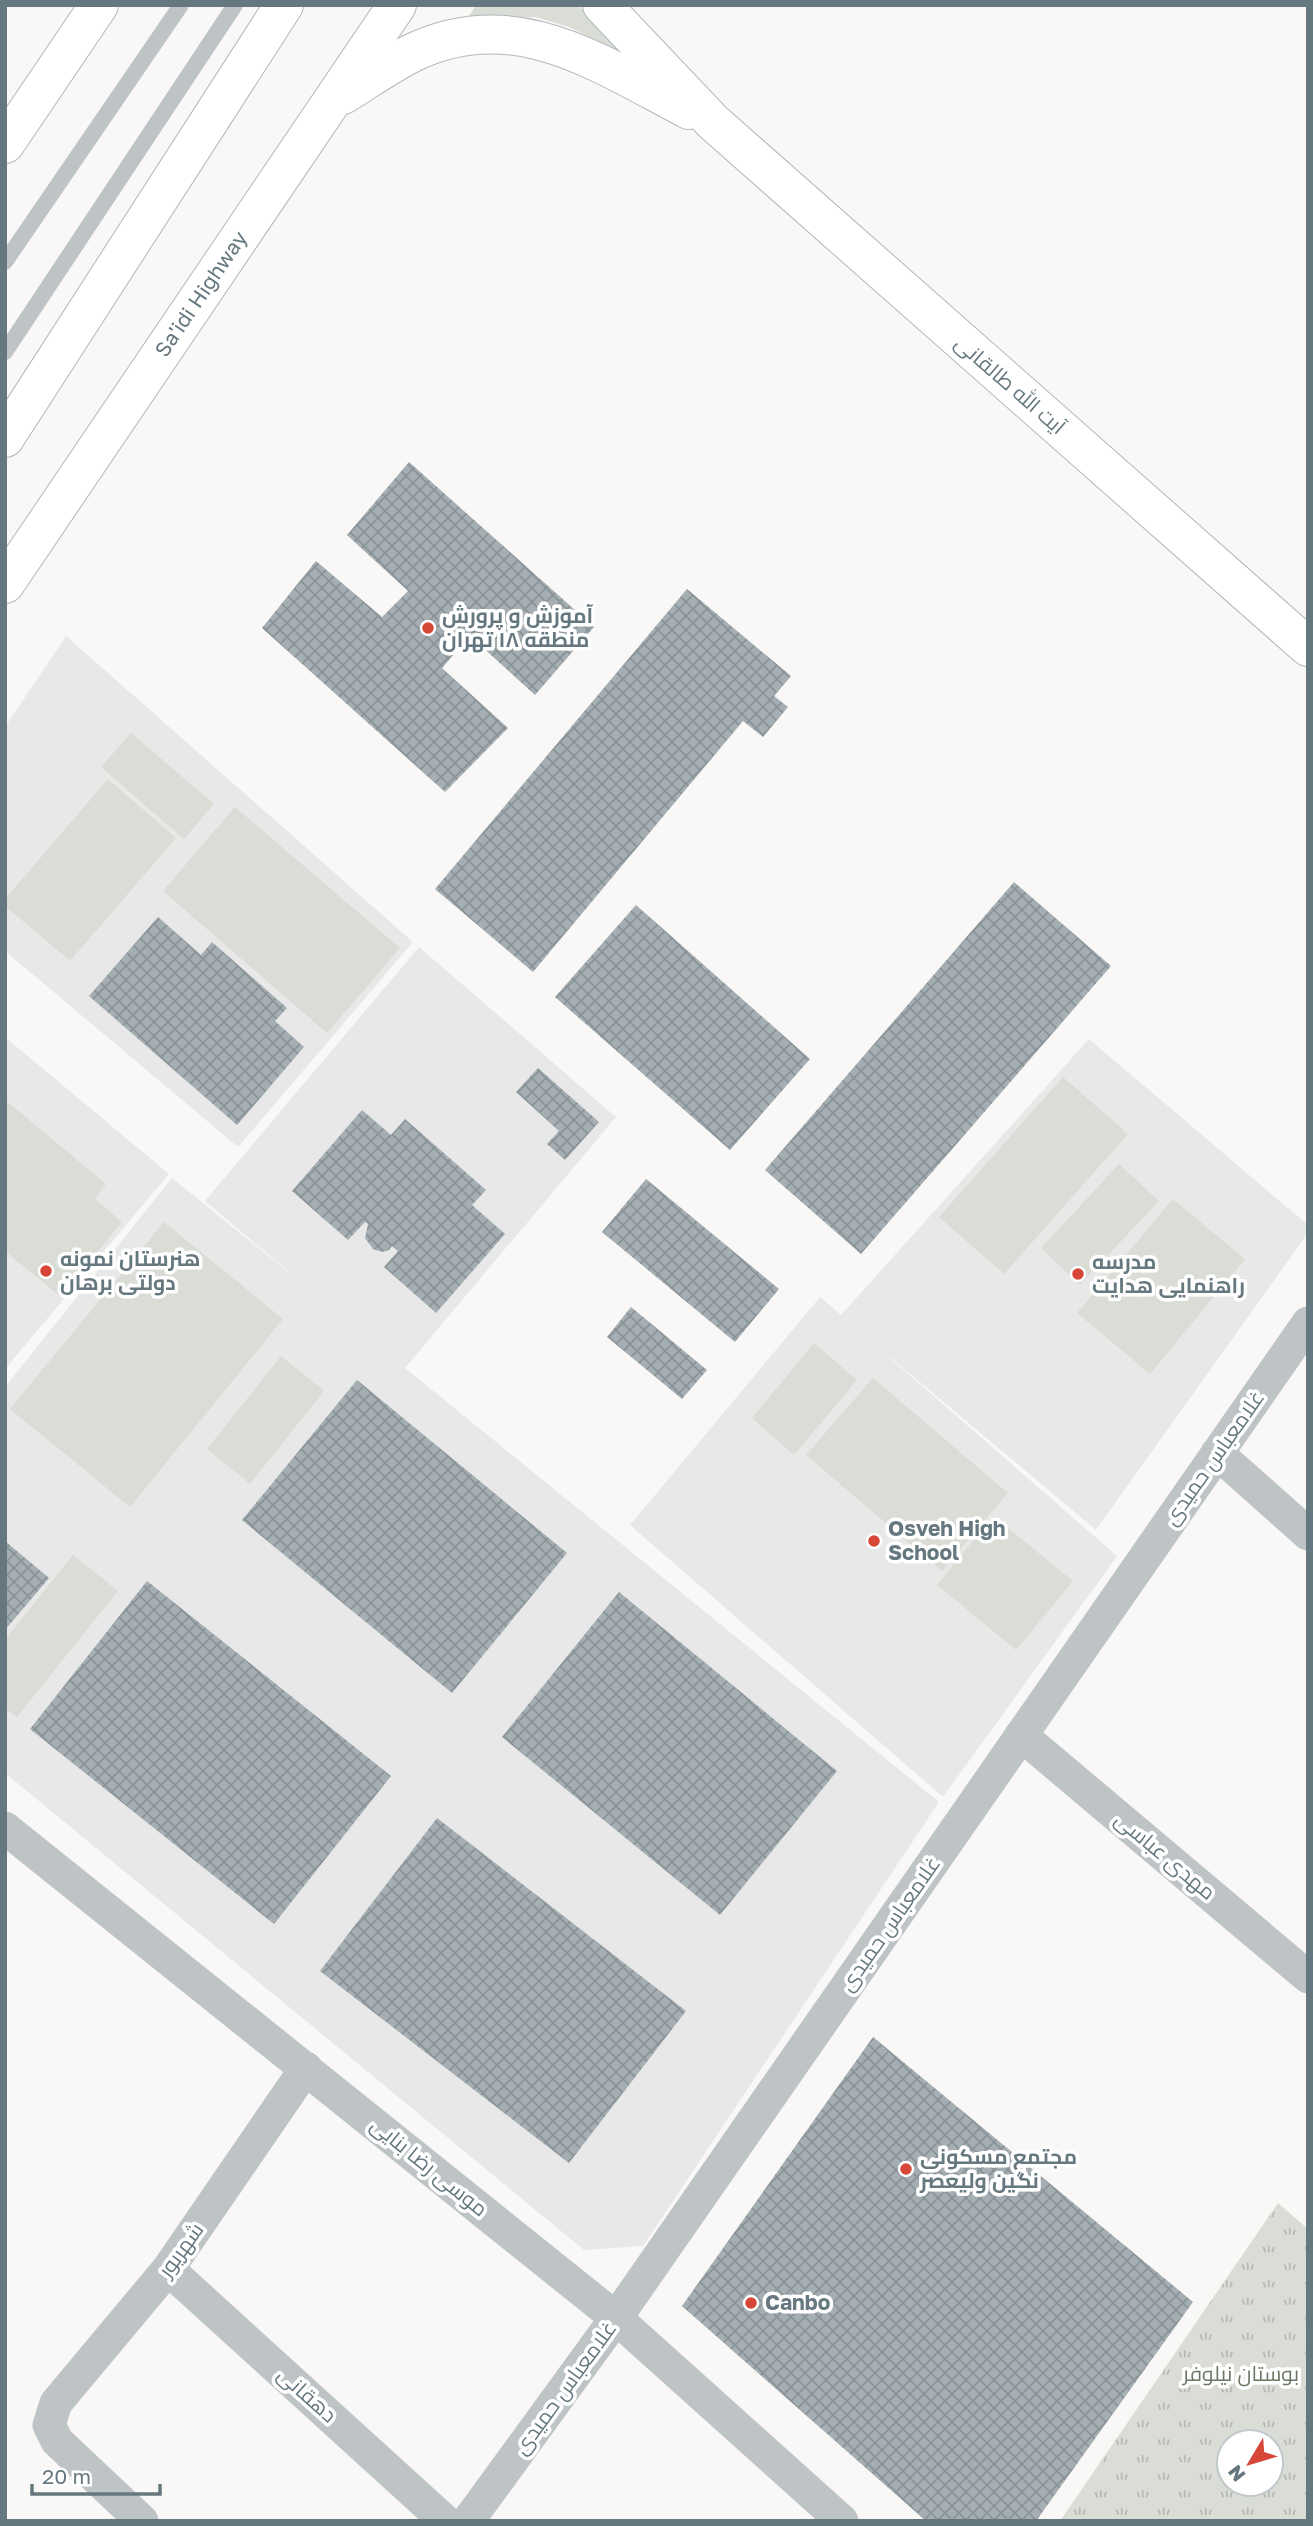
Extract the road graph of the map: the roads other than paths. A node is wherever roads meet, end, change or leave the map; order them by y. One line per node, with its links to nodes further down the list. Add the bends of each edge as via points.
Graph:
1 (99, 5): 9 (main road)
2 (181, 5): 10 (lane)
3 (235, 5): 11 (lane)
4 (284, 5): 12 (main road)
5 (397, 5): 7 (main road, Sa'idi Highway)
6 (602, 5): 8 (main road, آیت الله طالقانی)
7 (332, 102): 8 (main road, آیت الله طالقانی, via 413,53 453,39 499,33 556,45 601,62); 13 (main road, Sa'idi Highway)
8 (713, 122): 14 (main road, آیت الله طالقانی)
9 (5, 144)
10 (5, 262)
11 (5, 352)
12 (5, 438)
13 (5, 584)
14 (1308, 647)
15 (1308, 1323): 16 (street, غلامعباس حمیدی)
16 (1217, 1453): 17 (street); 18 (street, غلامعباس حمیدی)
17 (1308, 1534)
18 (1021, 1735): 20 (street, مهدی عباسی); 23 (street, غلامعباس حمیدی)
19 (5, 1828): 21 (street, موسی رضا بنایی)
20 (1308, 1977)
21 (306, 2068): 22 (street, شهریور); 23 (street, موسی رضا بنایی)
22 (169, 2269): 24 (street, شهریور, via 56,2403 49,2426 57,2441); 25 (street, دهقانی)
23 (616, 2318): 26 (street, غلامعباس حمیدی); 27 (street, موسی رضا بنایی)
24 (142, 2521)
25 (445, 2521)
26 (468, 2521)
27 (842, 2521)

